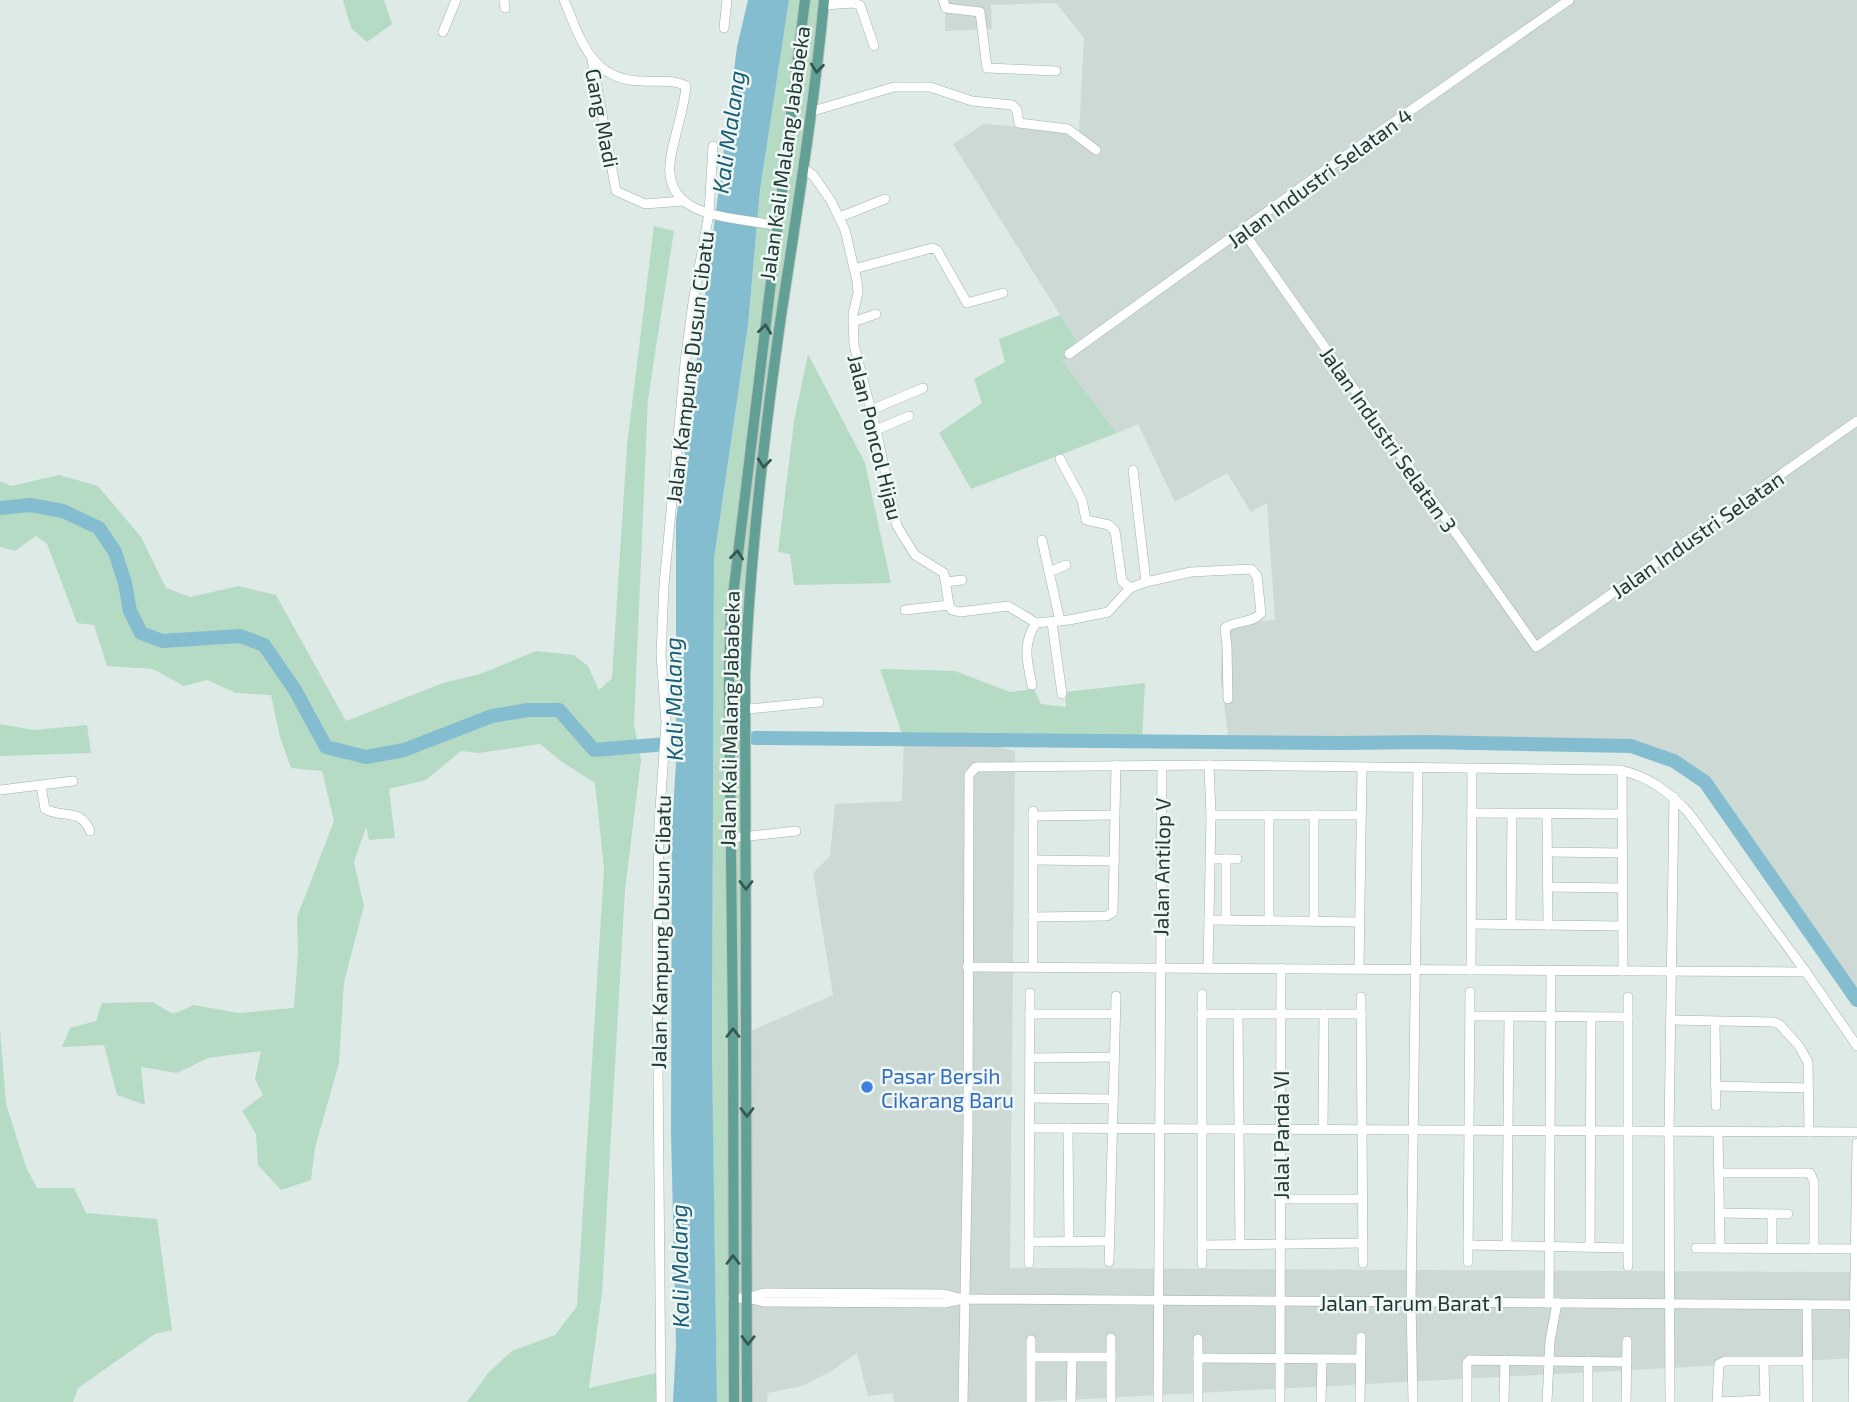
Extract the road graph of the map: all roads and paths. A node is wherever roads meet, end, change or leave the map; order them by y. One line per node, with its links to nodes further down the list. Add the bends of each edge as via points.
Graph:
1 (456, 0): 9 (street)
2 (564, 0): 11 (street)
3 (727, 0): 8 (street)
4 (805, 0): 21 (main road, Jalan Kali Malang Jababeka)
5 (943, 0): 12 (street, via 948,9 980,12 987,68)
6 (1569, 0): 22 (street, Jalan Industri Selatan 4)
7 (824, 2): 10 (street, via 860,5); 13 (main road, Jalan Kali Malang Jababeka, one-way to 13)
8 (724, 27)
9 (443, 32)
10 (874, 46)
11 (591, 58): 18 (street, Gang Madi, via 617,191 645,204); 18 (street, via 621,79 686,86 669,169 671,185)
12 (1056, 71)
13 (813, 111): 15 (street, via 894,87 930,87 972,101 1012,105 1019,124 1068,129); 16 (main road, Jalan Kali Malang Jababeka)
14 (713, 146): 19 (street, Jalan Kampung Dusun Cibatu)
15 (1096, 150)
16 (803, 168): 20 (street, Jalan Poncol Hijau, via 813,175); 33 (main road, Jalan Kali Malang Jababeka)
17 (885, 199): 20 (street)
18 (683, 201): 19 (street)
19 (709, 213): 21 (street); 217 (street, Jalan Kampung Dusun Cibatu, via 685,363 661,655 666,722 657,942)
20 (840, 217): 23 (street, Jalan Poncol Hijau)
21 (772, 225): 31 (main road, Jalan Kali Malang Jababeka, one-way to 21)
22 (1242, 231): 27 (street, Jalan Industri Selatan 4); 48 (street, Jalan Industri Selatan 3)
23 (854, 270): 24 (street, via 932,248 967,303); 26 (street, Jalan Poncol Hijau, via 858,293)
24 (1003, 293)
25 (876, 314): 26 (street)
26 (853, 323): 29 (street, Jalan Poncol Hijau)
27 (1069, 354)
28 (923, 388): 29 (street)
29 (871, 410): 34 (street, Jalan Poncol Hijau)
30 (909, 416): 34 (street)
31 (753, 421): 33 (main road); 54 (main road, Jalan Kali Malang Jababeka, one-way to 31, via 731,612)
32 (1857, 421): 48 (street, Jalan Industri Selatan)
33 (768, 422): 53 (main road, Jalan Kali Malang Jababeka, one-way to 53, via 748,613)
34 (876, 430): 41 (street, Jalan Poncol Hijau, via 897,526 915,555 940,570)
35 (1060, 459): 43 (street, via 1082,500 1086,520 1115,531 1122,581)
36 (1133, 470): 42 (street)
37 (1042, 540): 39 (street)
38 (1066, 565): 39 (street)
39 (1049, 572): 46 (street)
40 (962, 580): 41 (street)
41 (946, 582): 44 (street)
42 (1146, 582): 43 (street); 51 (street, via 1237,568 1253,570 1258,576 1261,613 1226,626)
43 (1130, 588): 46 (street, via 1108,612)
44 (949, 605): 45 (street); 47 (street, via 960,612 1009,606)
45 (905, 610)
46 (1056, 622): 47 (street); 50 (street)
47 (1036, 623): 49 (street, via 1026,644)
48 (1536, 647)
49 (1032, 685)
50 (1062, 694)
51 (1228, 699)
52 (819, 702): 53 (street)
53 (745, 714): 54 (street); 77 (main road, Jalan Kali Malang Jababeka)
54 (730, 716): 78 (main road, Jalan Kali Malang Jababeka)
55 (1116, 765): 56 (street); 70 (street); 98 (street, via 980,766 971,771)
56 (1162, 765): 57 (street); 100 (street, Jalan Antilop V)
57 (1209, 765): 58 (street); 71 (street)
58 (1362, 768): 59 (street); 74 (street)
59 (1418, 769): 60 (street); 106 (street)
60 (1472, 769): 61 (street); 66 (street)
61 (1622, 771): 65 (street, via 1653,782); 69 (street)
62 (73, 781): 63 (street)
63 (41, 786): 64 (street); 75 (street, via 45,809 77,815)
64 (0, 790)
65 (1674, 797): 108 (street); 109 (street)
66 (1472, 813): 67 (street); 94 (street)
67 (1512, 813): 68 (street); 95 (street)
68 (1547, 813): 69 (street); 79 (street)
69 (1621, 814): 80 (street)
70 (1114, 815): 84 (street, via 1033,814); 85 (street)
71 (1210, 815): 72 (street); 81 (street)
72 (1269, 815): 73 (street); 91 (street)
73 (1314, 815): 74 (street); 92 (street)
74 (1361, 815): 93 (street)
75 (90, 831)
76 (796, 831): 77 (street)
77 (746, 836): 78 (street); 188 (main road, Jalan Kali Malang Jababeka, one-way to 188)
78 (731, 838): 187 (main road, Jalan Kali Malang Jababeka, one-way to 78)
79 (1548, 852): 80 (street); 86 (street)
80 (1622, 853): 87 (street)
81 (1210, 859): 82 (street); 89 (street)
82 (1226, 859): 83 (street); 90 (street)
83 (1237, 859)
84 (1034, 860): 85 (street); 88 (street)
85 (1115, 861): 88 (street, via 1115,909 1111,915)
86 (1547, 887): 87 (street); 96 (street)
87 (1623, 888): 97 (street)
88 (1032, 917): 99 (street)
89 (1209, 920): 90 (street); 101 (street)
90 (1226, 920): 91 (street)
91 (1269, 921): 92 (street)
92 (1314, 921): 93 (street)
93 (1360, 922): 103 (street)
94 (1471, 924): 95 (street); 104 (street)
95 (1511, 925): 96 (street)
96 (1548, 925): 97 (street)
97 (1622, 926): 107 (street)
98 (967, 967): 99 (street); 189 (street)
99 (1033, 967): 100 (street)
100 (1160, 968): 101 (street); 141 (street, Jalan Antilop V)
101 (1208, 968): 102 (street)
102 (1281, 968): 103 (street); 120 (street, Jalal Panda VI)
103 (1359, 969): 106 (street)
104 (1471, 970): 105 (street); 106 (street)
105 (1551, 970): 107 (street); 125 (street)
106 (1415, 971): 147 (street)
107 (1623, 971): 108 (street)
108 (1671, 972): 109 (street); 128 (street)
109 (1806, 972): 130 (street)
110 (1470, 992): 123 (street)
111 (1030, 993): 116 (street)
112 (1202, 994): 118 (street)
113 (1116, 996): 117 (street)
114 (1361, 997): 122 (street)
115 (1628, 997): 127 (street)
116 (1030, 1014): 117 (street); 131 (street)
117 (1116, 1014): 132 (street)
118 (1202, 1014): 119 (street); 142 (street)
119 (1238, 1014): 120 (street); 143 (street)
120 (1281, 1014): 121 (street); 144 (street, Jalal Panda VI)
121 (1324, 1014): 122 (street); 145 (street)
122 (1361, 1014): 146 (street)
123 (1470, 1016): 124 (street); 148 (street)
124 (1509, 1017): 125 (street); 149 (street)
125 (1551, 1017): 126 (street); 150 (street)
126 (1591, 1017): 127 (street); 151 (street)
127 (1628, 1017): 152 (street)
128 (1671, 1020): 129 (street); 153 (street)
129 (1715, 1022): 133 (street); 134 (street, via 1779,1024 1806,1056)
130 (1857, 1046)
131 (1030, 1058): 132 (street); 135 (street)
132 (1115, 1058): 136 (street)
133 (1716, 1086): 134 (street); 137 (street)
134 (1808, 1088): 155 (street)
135 (1029, 1098): 136 (street); 138 (street)
136 (1114, 1099): 140 (street)
137 (1716, 1106)
138 (1029, 1128): 139 (street); 166 (street)
139 (1068, 1128): 140 (street); 164 (street)
140 (1113, 1128): 141 (street); 165 (street)
141 (1160, 1129): 142 (street); 190 (street, Jalan Antilop V)
142 (1203, 1129): 143 (street); 170 (street)
143 (1239, 1129): 144 (street); 168 (street)
144 (1280, 1129): 145 (street); 159 (street, Jalal Panda VI)
145 (1323, 1130): 146 (street)
146 (1362, 1130): 147 (street); 160 (street)
147 (1414, 1130): 148 (street); 192 (street)
148 (1470, 1130): 149 (street); 171 (street)
149 (1508, 1130): 150 (street); 172 (street)
150 (1550, 1131): 151 (street); 173 (street)
151 (1591, 1131): 152 (street); 174 (street)
152 (1628, 1131): 153 (street); 175 (street)
153 (1669, 1131): 154 (street); 194 (street)
154 (1718, 1132): 155 (street); 158 (street)
155 (1809, 1132): 156 (street)
156 (1857, 1132)
157 (1857, 1143): 180 (street)
158 (1720, 1173): 161 (street); 179 (street, via 1810,1173)
159 (1280, 1199): 160 (street); 169 (street, Jalal Panda VI)
160 (1362, 1199): 167 (street)
161 (1720, 1213): 162 (street); 177 (street)
162 (1772, 1214): 163 (street); 178 (street)
163 (1788, 1214)
164 (1069, 1241): 165 (street); 166 (street)
165 (1109, 1241): 181 (street)
166 (1029, 1242): 184 (street)
167 (1363, 1243): 169 (street); 182 (street)
168 (1240, 1244): 169 (street); 170 (street)
169 (1280, 1244): 191 (street, Jalal Panda VI)
170 (1202, 1245): 185 (street)
171 (1468, 1245): 172 (street); 183 (street)
172 (1507, 1245): 173 (street)
173 (1549, 1246): 174 (street); 193 (street)
174 (1590, 1247): 175 (street)
175 (1627, 1248): 186 (street)
176 (1696, 1248): 177 (street)
177 (1720, 1248): 178 (street)
178 (1772, 1248): 179 (street)
179 (1814, 1249): 180 (street)
180 (1856, 1249): 196 (street)
181 (1109, 1262)
182 (1363, 1262)
183 (1468, 1262)
184 (1028, 1263)
185 (1202, 1264)
186 (1628, 1266)
187 (733, 1298): 188 (street, Jalan Tarum Barat 1); 218 (main road, Jalan Kali Malang Jababeka)
188 (748, 1298): 189 (street, Jalan Tarum Barat 1, via 763,1293 944,1294); 219 (main road, Jalan Kali Malang Jababeka, one-way to 219)
189 (964, 1299): 190 (street, Jalan Tarum Barat 1); 220 (street)
190 (1159, 1301): 191 (street, Jalan Tarum Barat 1); 224 (street, Jalan Antilop V)
191 (1280, 1301): 192 (street, Jalan Tarum Barat 1); 206 (street, Jalal Panda VI)
192 (1411, 1302): 193 (street, Jalan Tarum Barat 1); 229 (street)
193 (1553, 1303): 194 (street, Jalan Tarum Barat 1); 210 (street)
194 (1671, 1304): 195 (street, Jalan Tarum Barat 1); 235 (street)
195 (1807, 1305): 196 (street, Jalan Tarum Barat 1); 214 (street)
196 (1856, 1305): 215 (street)
197 (1361, 1337): 208 (street)
198 (1111, 1338): 203 (street)
199 (1198, 1339): 205 (street)
200 (1031, 1340): 202 (street)
201 (1627, 1341): 212 (street)
202 (1031, 1357): 204 (street); 221 (street)
203 (1111, 1357): 204 (street); 223 (street)
204 (1072, 1358): 222 (street)
205 (1198, 1358): 206 (street); 225 (street)
206 (1280, 1359): 207 (street); 226 (street, Jalal Panda VI)
207 (1322, 1359): 208 (street); 227 (street)
208 (1360, 1359): 228 (street)
209 (1505, 1360): 210 (street); 230 (street, via 1467,1361); 231 (street)
210 (1548, 1361): 211 (street); 232 (street)
211 (1588, 1361): 212 (street); 233 (street)
212 (1627, 1362): 234 (street)
213 (1764, 1362): 214 (street); 216 (street); 216 (street, via 1720,1363 1717,1402)
214 (1808, 1362): 236 (street)
215 (1855, 1363): 237 (street)
216 (1765, 1401)
217 (661, 1402)
218 (734, 1402)
219 (747, 1402)
220 (963, 1402)
221 (1031, 1402)
222 (1071, 1402)
223 (1111, 1402)
224 (1158, 1402)
225 (1198, 1402)
226 (1280, 1402)
227 (1321, 1402)
228 (1360, 1402)
229 (1413, 1402)
230 (1466, 1402)
231 (1504, 1402)
232 (1547, 1402)
233 (1588, 1402)
234 (1626, 1402)
235 (1670, 1402)
236 (1808, 1402)
237 (1853, 1402)

